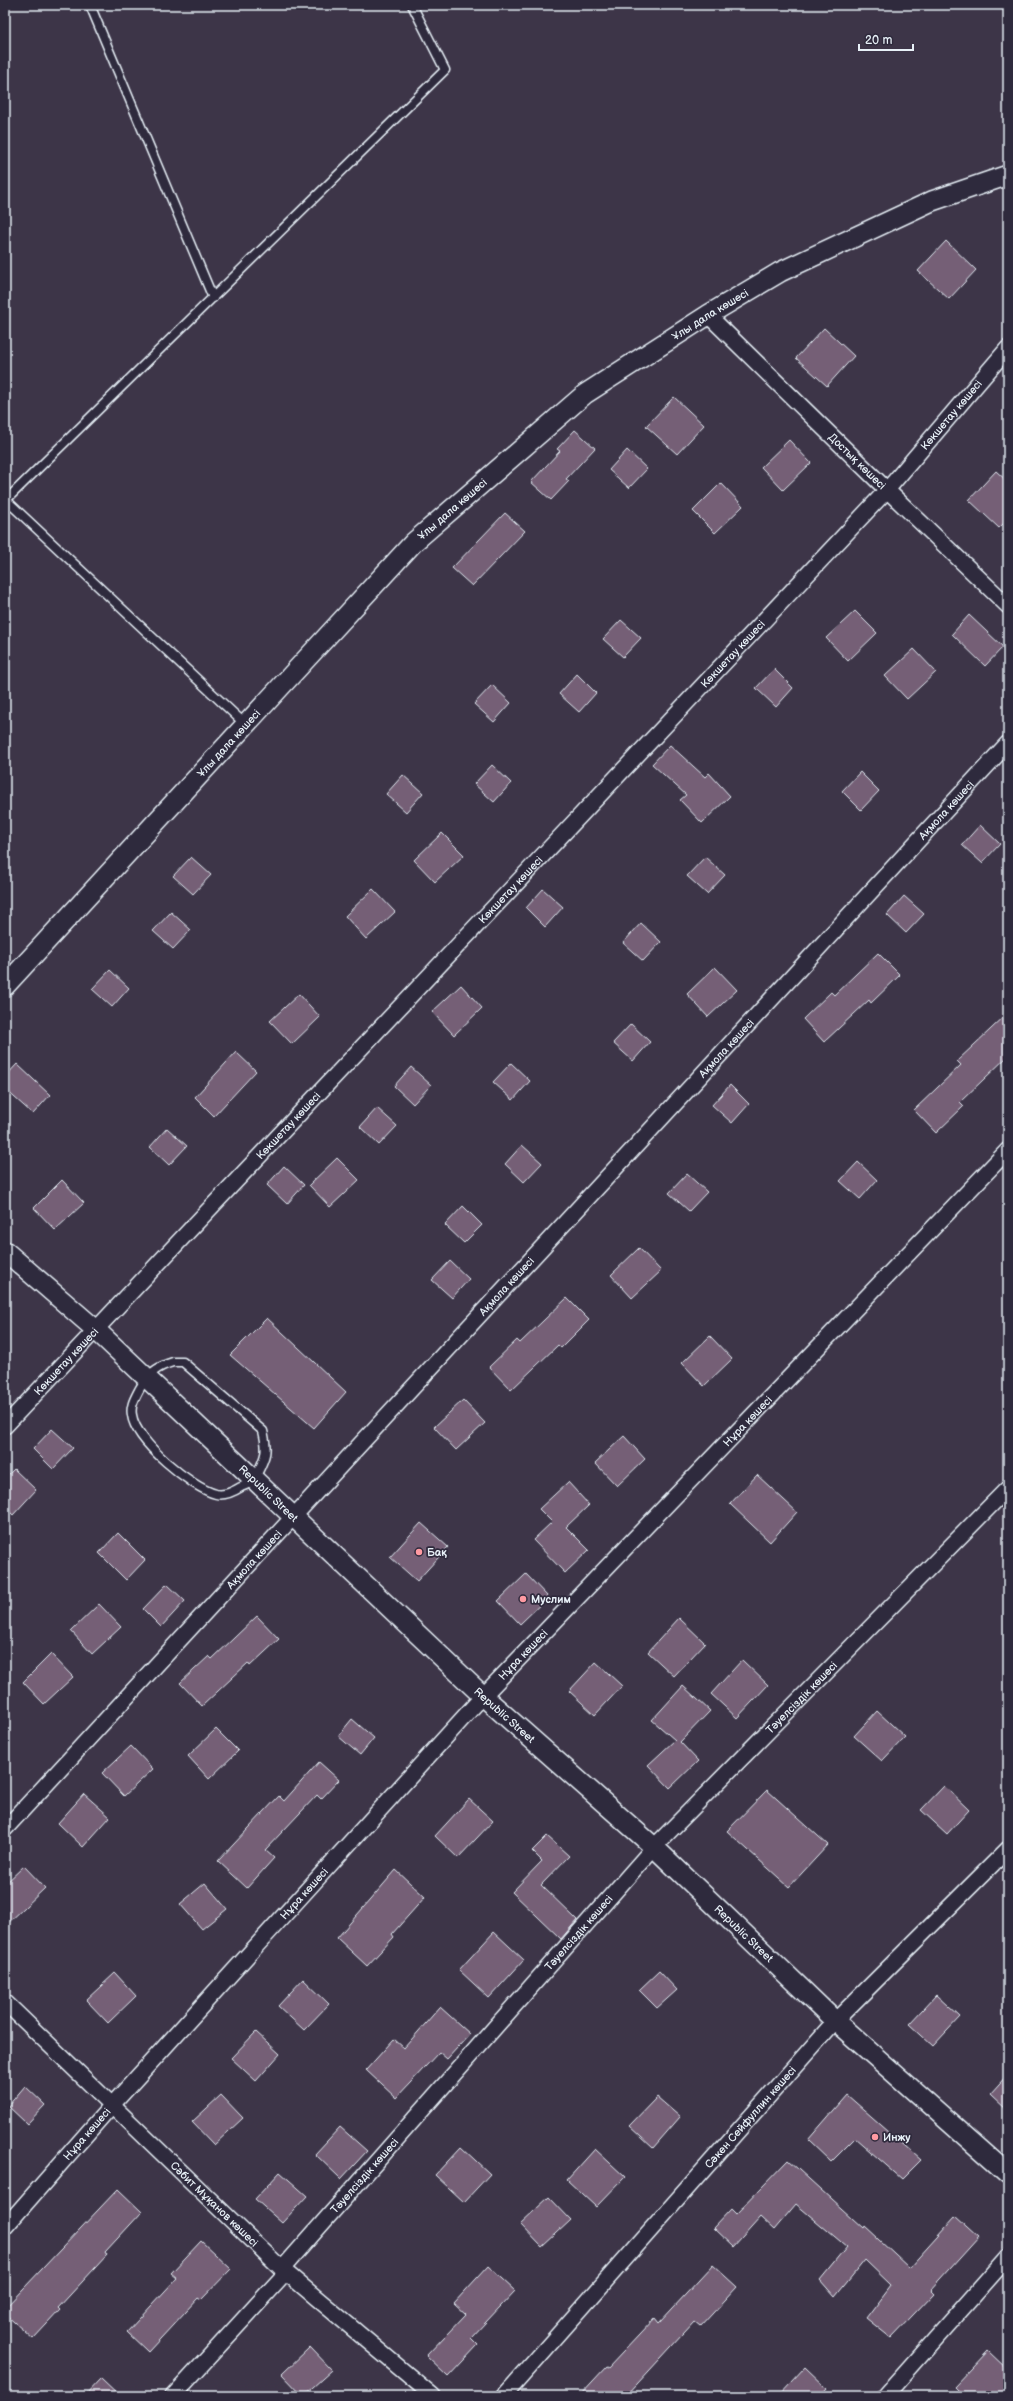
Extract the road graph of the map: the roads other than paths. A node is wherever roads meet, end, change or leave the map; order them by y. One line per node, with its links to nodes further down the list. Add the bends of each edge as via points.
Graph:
1 (90, 5): 4 (lane)
2 (412, 5): 4 (lane, via 445,70)
3 (1008, 175): 5 (street, Ұлы дала көшесі, via 932,201 787,268)
4 (213, 298): 8 (lane)
5 (708, 315): 7 (street, Достық көшесі); 10 (street, Ұлы дала көшесі, via 585,394 414,542)
6 (1008, 348): 7 (street, Көкшетау көшесі)
7 (887, 490): 9 (street, Достық көшесі); 15 (street, Көкшетау көшесі)
8 (6, 500): 10 (lane)
9 (1008, 606)
10 (246, 725): 12 (street, Ұлы дала көшесі)
11 (1008, 743): 20 (street, Ақмола көшесі)
12 (5, 986)
13 (1008, 1150): 21 (street, Нұра көшесі)
14 (5, 1251): 15 (street, Republic Street)
15 (95, 1329): 16 (street, Republic Street); 17 (street, Көкшетау көшесі)
16 (145, 1378): 18 (street, Republic Street); 18 (lane, via 159,1366 183,1362 263,1432 266,1456); 18 (lane, via 132,1403 131,1415 137,1430 164,1460 206,1490 217,1494 230,1494)
17 (5, 1426)
18 (255, 1480): 20 (street, Republic Street)
19 (1008, 1488): 23 (street, Тәуелсіздік көшесі)
20 (292, 1516): 21 (street, Republic Street); 22 (street, Ақмола көшесі)
21 (484, 1696): 23 (street, Republic Street); 27 (street, Нұра көшесі)
22 (5, 1829)
23 (654, 1848): 26 (street, Republic Street); 31 (street, Тәуелсіздік көшесі)
24 (1008, 1849): 26 (street, Сәкен Сейфуллин көшесі)
25 (5, 2002): 27 (street, Сәбит Мұқанов көшесі)
26 (835, 2021): 28 (street, Republic Street); 34 (street, Сәкен Сейфуллин көшесі)
27 (112, 2105): 29 (street, Нұра көшесі); 31 (street, Сәбит Мұқанов көшесі)
28 (1008, 2174)
29 (5, 2227)
30 (1008, 2257): 35 (street)
31 (282, 2269): 32 (street, Тәуелсіздік көшесі, via 284,2275); 33 (street, Сәбит Мұқанов көшесі)
32 (173, 2396)
33 (433, 2396)
34 (504, 2396)
35 (885, 2396)

